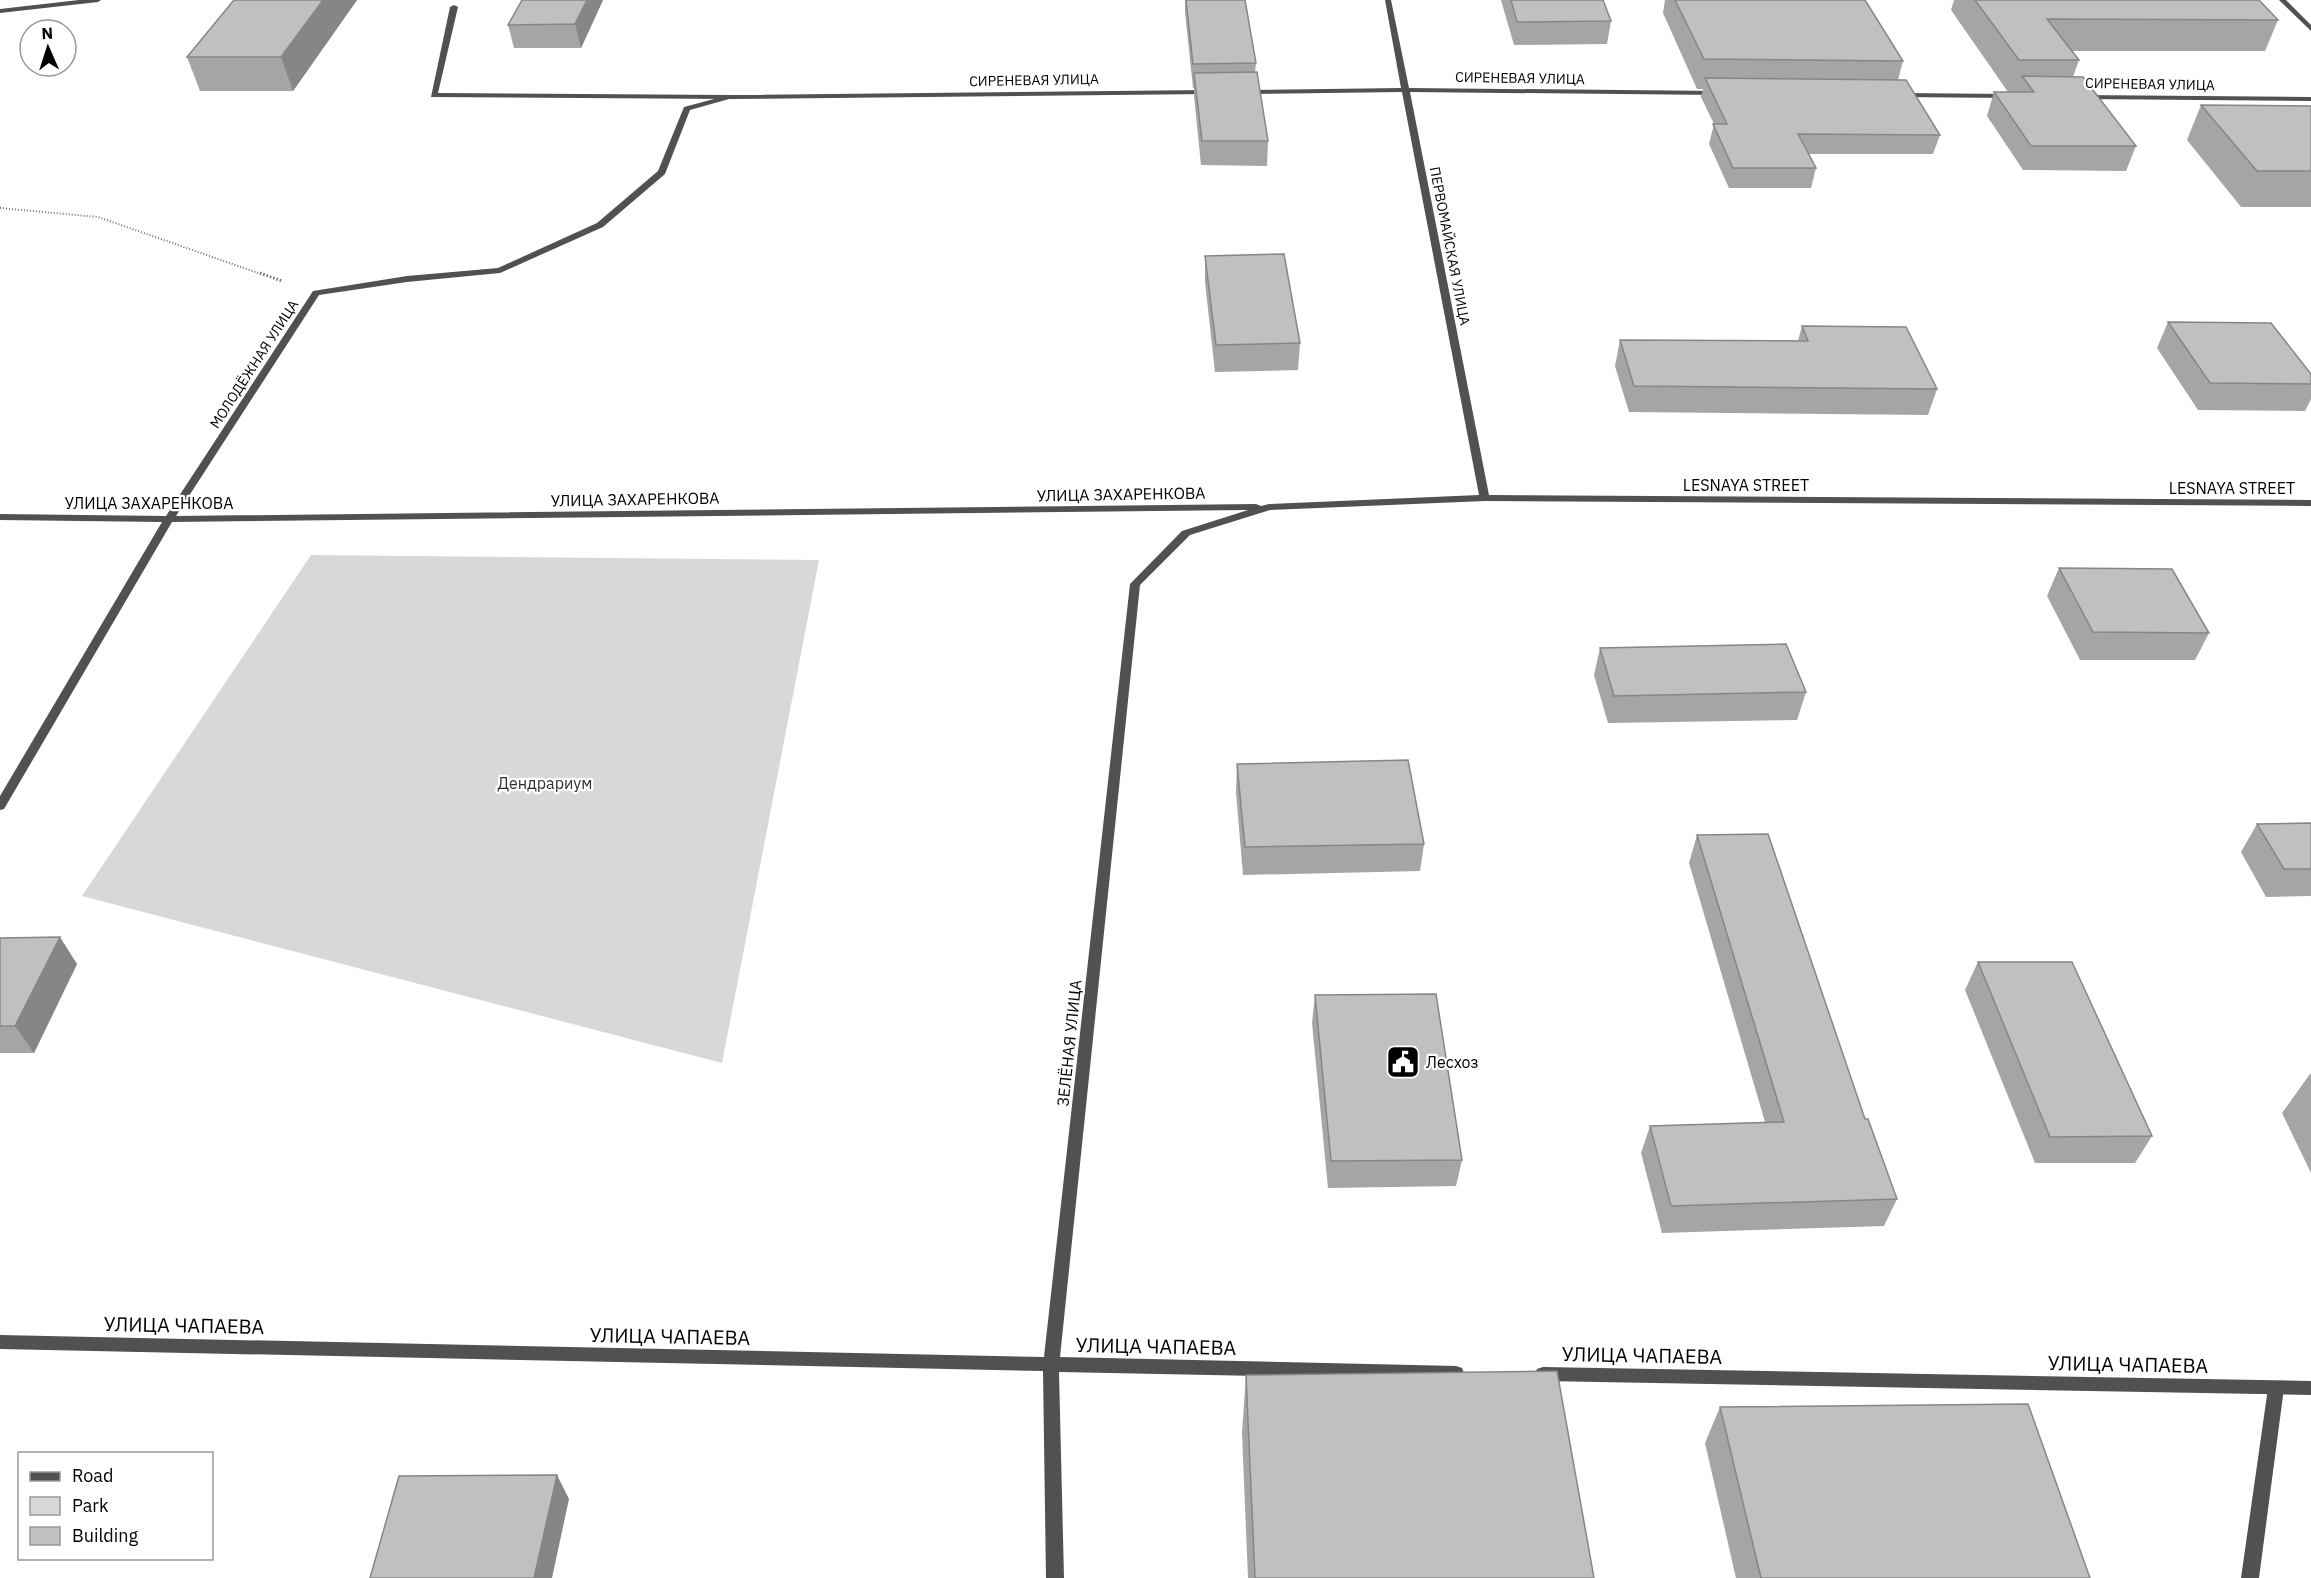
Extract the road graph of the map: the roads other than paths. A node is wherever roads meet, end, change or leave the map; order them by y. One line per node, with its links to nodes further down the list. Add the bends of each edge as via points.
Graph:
1 (98, 0): 5 (street)
2 (1388, 0): 7 (street, ПЕРВОМАЙСКАЯ УЛИЦА)
3 (2282, 0): 6 (street)
4 (454, 7): 13 (street, via 434,95)
5 (0, 11)
6 (2311, 29)
7 (1406, 90): 9 (street, СИРЕНЕВАЯ УЛИЦА); 10 (street, СИРЕНЕВАЯ УЛИЦА); 16 (street, ПЕРВОМАЙСКАЯ УЛИЦА)
8 (1215, 92): 13 (street, СИРЕНЕВАЯ УЛИЦА)
9 (1239, 92)
10 (1727, 93)
11 (1894, 95): 12 (street)
12 (2025, 96)
13 (729, 97): 20 (street, МОЛОДЁЖНАЯ УЛИЦА, via 687,109 662,172 600,225 500,270 316,293)
14 (2073, 97): 15 (street, СИРЕНЕВАЯ УЛИЦА)
15 (2311, 99)
16 (1485, 498): 17 (street, LESNAYA STREET); 18 (street, LESNAYA STREET)
17 (2311, 503)
18 (1269, 507): 20 (street, УЛИЦА ЗАХАРЕНКОВА); 21 (street, LESNAYA STREET)
19 (0, 517): 20 (street, УЛИЦА ЗАХАРЕНКОВА)
20 (169, 519): 22 (street, МОЛОДЁЖНАЯ УЛИЦА)
21 (1186, 533): 24 (street, ЗЕЛЁНАЯ УЛИЦА, via 1135,584)
22 (0, 806)
23 (0, 1342): 24 (street, УЛИЦА ЧАПАЕВА)
24 (1051, 1365): 25 (street, УЛИЦА ЧАПАЕВА); 29 (street, ЗЕЛЁНАЯ УЛИЦА)
25 (1467, 1373)
26 (1527, 1374): 27 (street, УЛИЦА ЧАПАЕВА)
27 (2276, 1388): 28 (street, УЛИЦА ЧАПАЕВА); 30 (street)
28 (2311, 1388)
29 (1055, 1578)
30 (2250, 1578)

